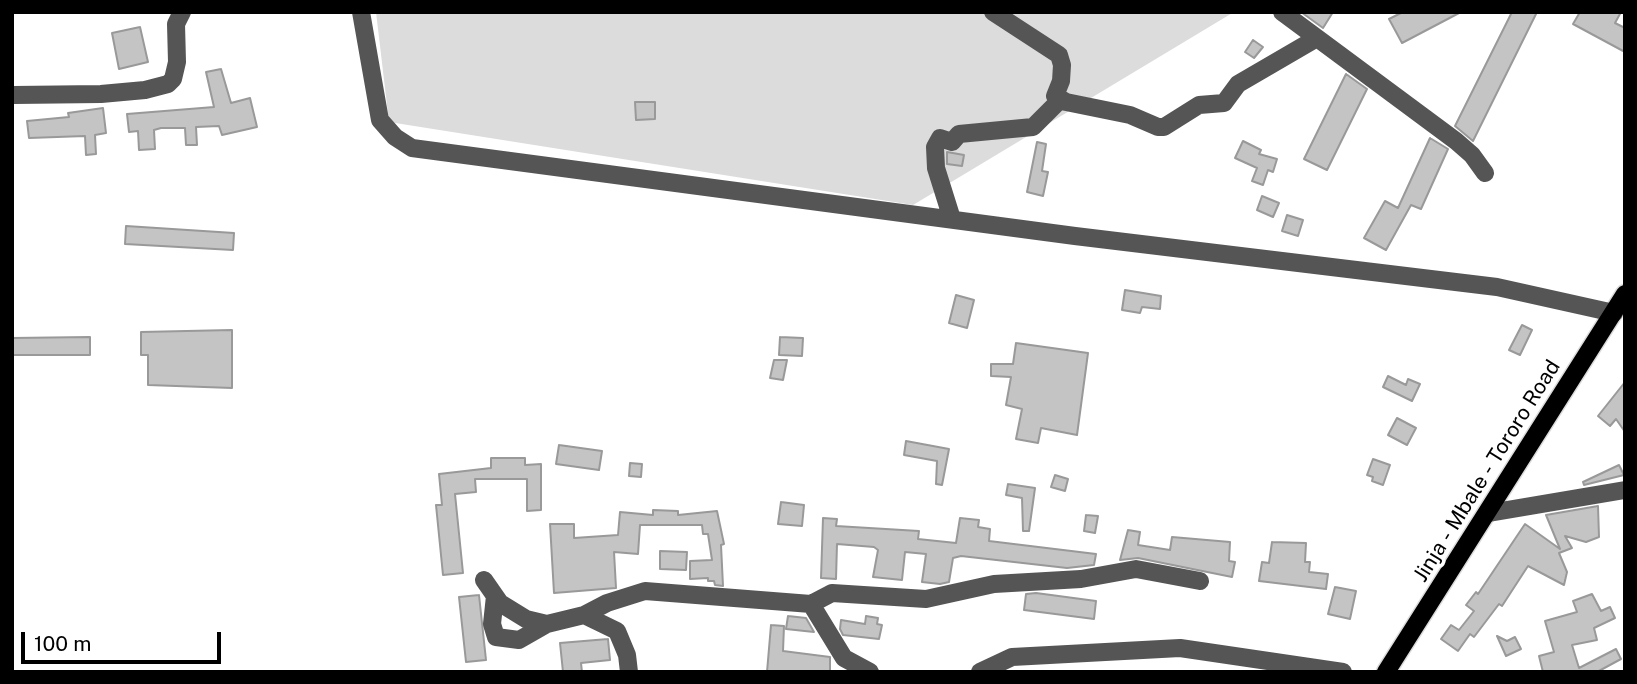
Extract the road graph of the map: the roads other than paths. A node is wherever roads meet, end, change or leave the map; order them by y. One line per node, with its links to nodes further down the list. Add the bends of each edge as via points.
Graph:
1 (164, 12): 5 (street)
2 (362, 12): 10 (street, via 380,120 412,148)
3 (993, 12): 8 (street, via 1059,55 1061,81 1055,96)
4 (1282, 12): 6 (street)
5 (179, 21): 7 (street, via 177,62 168,84 101,94)
6 (1317, 38): 8 (street, via 1238,84 1224,103 1199,104 1164,128); 9 (street, via 1472,155)
7 (14, 95)
8 (1061, 99): 10 (street, via 1033,127 959,134 952,142 940,138 935,147 936,168)
9 (1485, 173)
10 (951, 219): 12 (street, via 1497,287)
11 (1625, 294): 12 (main road, Jinja - Mbale - Tororo Road)
12 (1614, 313): 14 (main road, Jinja - Mbale - Tororo Road)
13 (1625, 490): 14 (street)
14 (1489, 513): 26 (main road, Jinja - Mbale - Tororo Road)
15 (484, 580): 17 (street)
16 (1200, 581): 18 (street, via 1136,569 1081,579 994,583 926,598 832,593)
17 (495, 596): 20 (street, via 526,619); 20 (street, via 492,624 496,636 519,640)
18 (811, 604): 19 (street, via 645,591); 21 (street)
19 (584, 615): 20 (street); 22 (street, via 617,631)
20 (547, 624)
21 (847, 666): 23 (street)
22 (629, 672)
23 (870, 672)
24 (980, 672): 25 (street, via 1012,657 1180,648)
25 (1343, 672)
26 (1386, 672)

